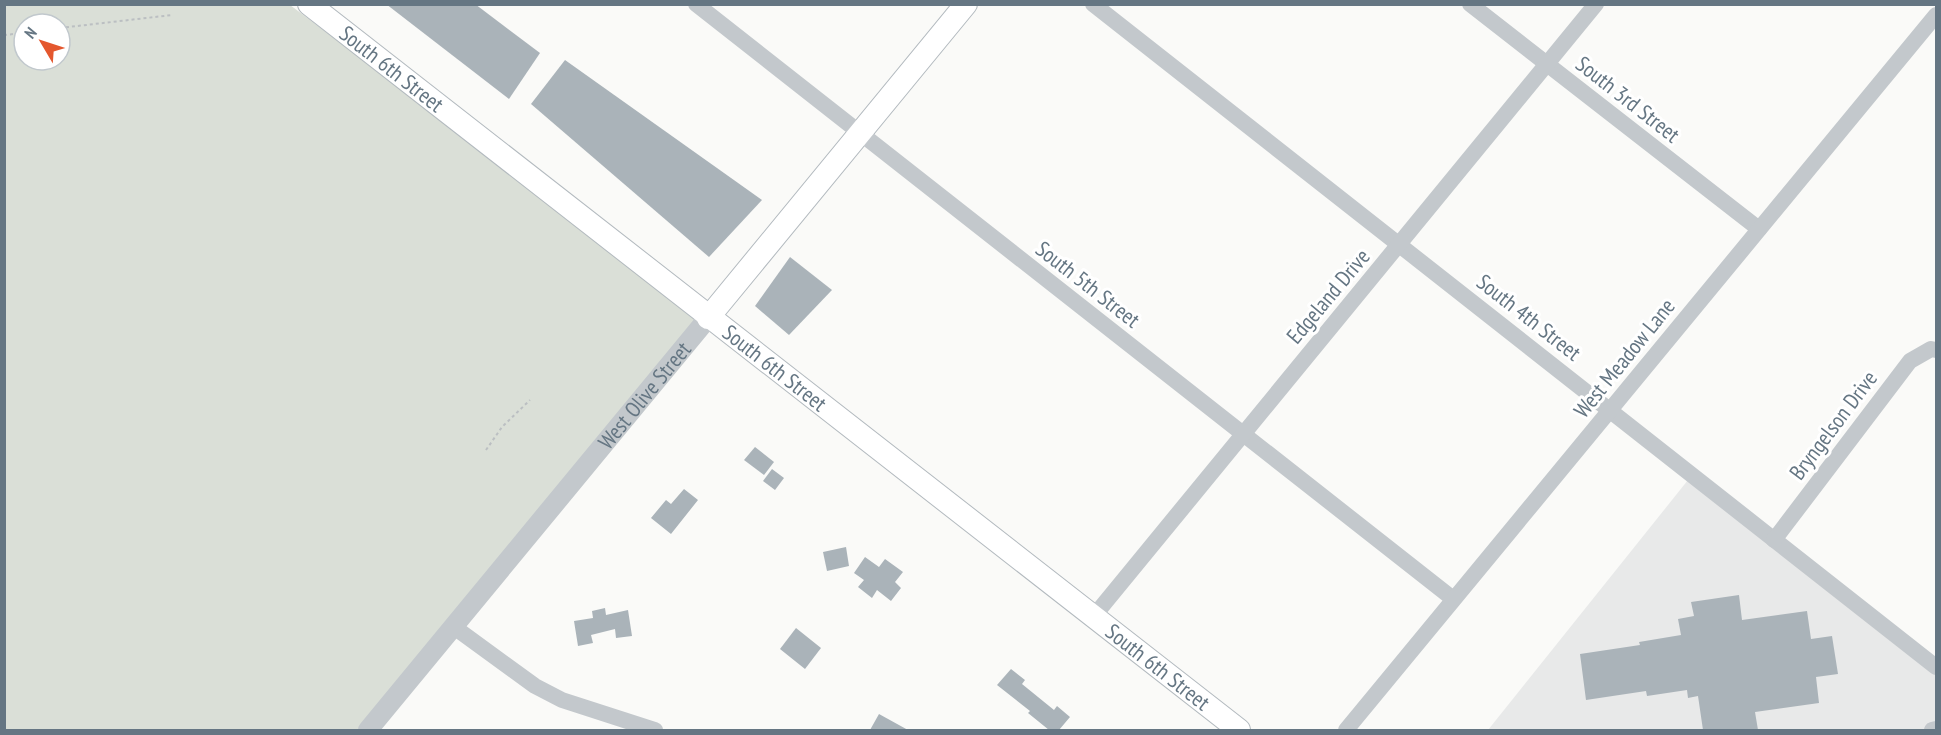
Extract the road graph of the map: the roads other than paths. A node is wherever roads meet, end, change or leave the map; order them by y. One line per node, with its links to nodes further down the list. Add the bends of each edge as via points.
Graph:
1 (309, 4): 12 (main road, South 6th Street)
2 (696, 4): 9 (street, South 5th Street)
3 (966, 4): 9 (main road, West Olive Street)
4 (1093, 4): 11 (street, South 4th Street)
5 (1470, 4): 8 (street, South 3rd Street)
6 (1596, 4): 8 (street, Edgeland Drive)
7 (1936, 15): 10 (street, West Meadow Lane)
8 (1546, 64): 10 (street, South 3rd Street); 11 (street, Edgeland Drive)
9 (860, 133): 12 (main road, West Olive Street); 15 (street, South 5th Street)
10 (1759, 229): 14 (street, West Meadow Lane)
11 (1400, 244): 14 (street, South 4th Street); 15 (street, Edgeland Drive)
12 (708, 318): 18 (main road, South 6th Street); 19 (street, West Olive Street)
13 (1936, 350): 16 (street, Bryngelson Drive, via 1911,362)
14 (1610, 410): 16 (street, South 4th Street); 17 (street, West Meadow Lane)
15 (1243, 434): 17 (street, South 5th Street); 18 (street, Edgeland Drive)
16 (1774, 540): 20 (street, South 4th Street)
17 (1452, 598): 25 (street, West Meadow Lane)
18 (1094, 616): 24 (main road, South 6th Street)
19 (454, 627): 22 (street, West Olive Street); 23 (street, via 535,686 562,700)
20 (1936, 667)
21 (1936, 729): 26 (street)
22 (368, 730)
23 (656, 730)
24 (1239, 730)
25 (1346, 730)
26 (1932, 730)

